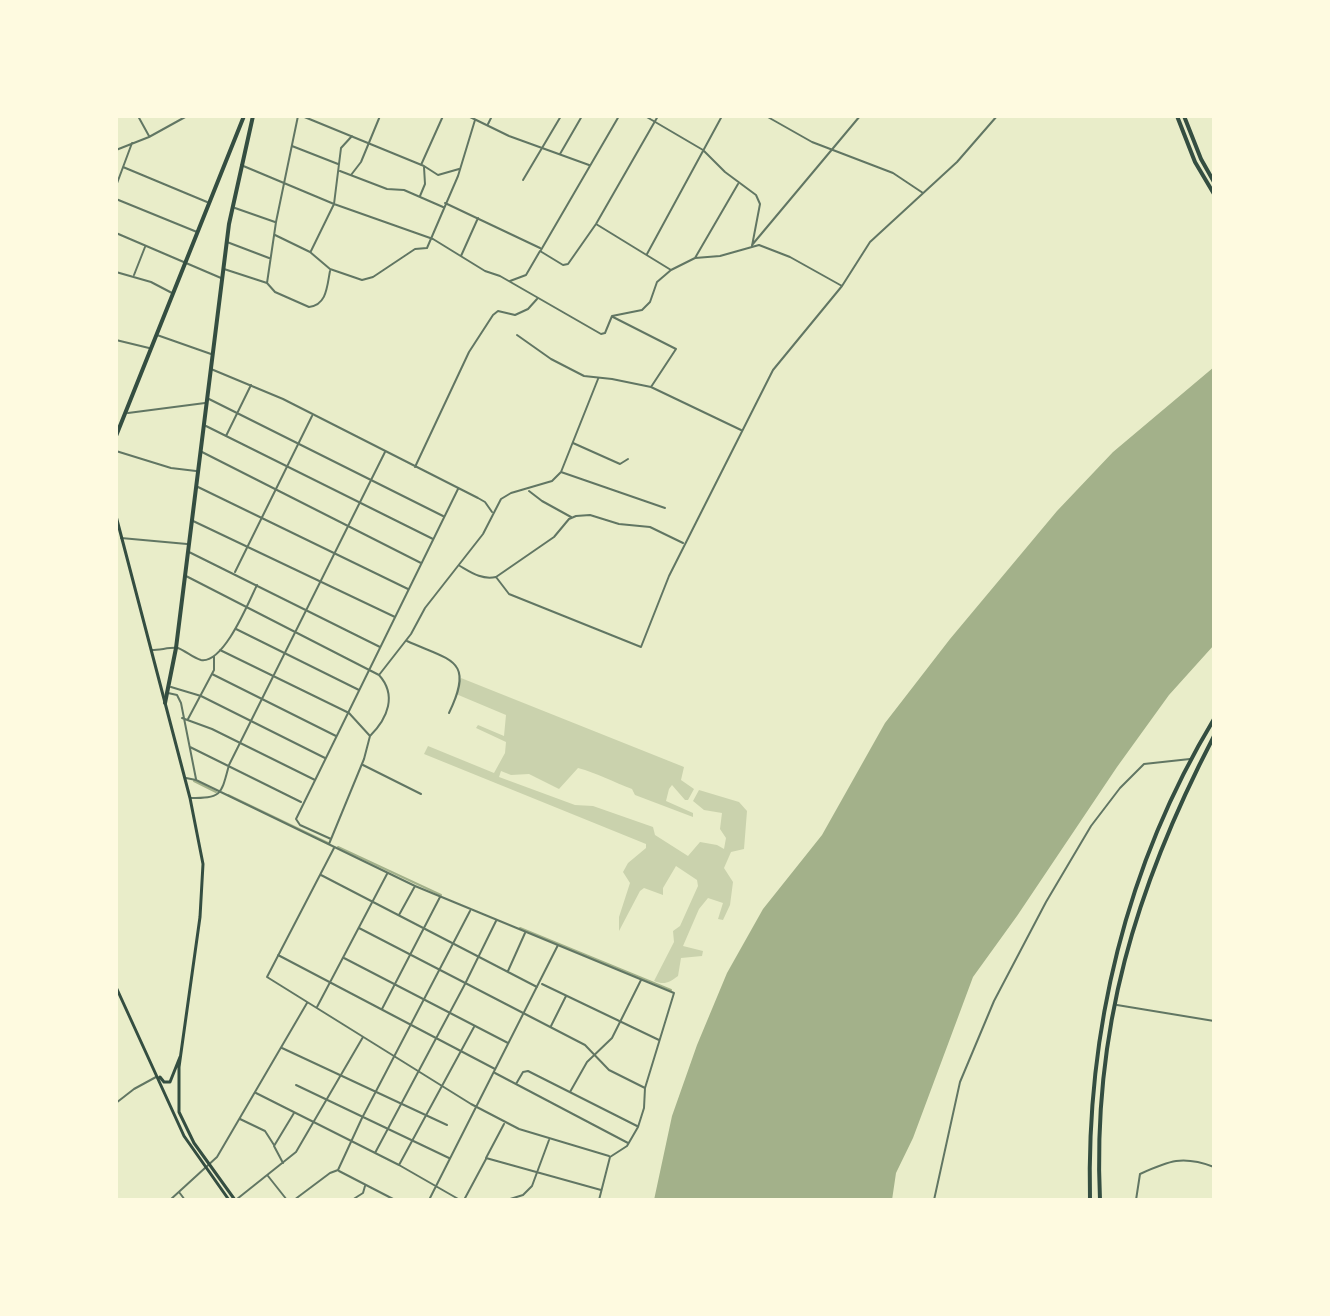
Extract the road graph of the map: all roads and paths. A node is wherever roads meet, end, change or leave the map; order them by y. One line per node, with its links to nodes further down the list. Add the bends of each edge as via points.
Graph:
1 (138, 116): 27 (street)
2 (172, 116): 23 (street)
3 (187, 116): 23 (street)
4 (244, 116): 53 (main road)
5 (253, 116): 36 (main road)
6 (300, 116): 26 (street); 30 (street)
7 (380, 116): 29 (street)
8 (443, 116): 38 (street)
9 (468, 116): 22 (street)
10 (492, 116): 25 (street)
11 (561, 116): 31 (street)
12 (582, 116): 35 (street)
13 (619, 116): 39 (street)
14 (645, 116): 24 (street)
15 (658, 116): 24 (street)
16 (722, 116): 34 (street)
17 (766, 116): 32 (street)
18 (860, 116): 32 (street)
19 (997, 116): 49 (street)
20 (1177, 116): 50 (main road)
21 (1184, 116): 45 (main road)
22 (475, 120): 25 (street); 41 (street)
23 (176, 122): 27 (street)
24 (655, 122): 34 (street); 59 (street)
25 (488, 125): 31 (street)
26 (352, 136): 29 (street); 37 (street, via 342,146)
27 (149, 137): 28 (street)
28 (132, 143): 33 (street); 40 (street)
29 (368, 143): 38 (street); 43 (street)
30 (292, 145): 37 (street); 47 (street)
31 (542, 148): 35 (street); 44 (street)
32 (832, 149): 49 (street, via 893,173); 66 (street)
33 (116, 150)
34 (703, 150): 46 (street); 69 (street)
35 (560, 155): 39 (street)
36 (240, 165): 47 (street); 56 (main road)
37 (339, 165): 42 (street)
38 (422, 165): 41 (street, via 438,175); 51 (street, via 425,184)
39 (590, 166): 67 (street)
40 (123, 167): 48 (street); 53 (street)
41 (459, 169): 55 (street)
42 (339, 171): 43 (street); 54 (street)
43 (351, 175): 51 (street)
44 (523, 180)
45 (1214, 182)
46 (738, 183): 66 (street, via 760,201); 72 (street)
47 (284, 184): 54 (street); 58 (street)
48 (116, 186)
49 (924, 194): 82 (street, via 870,242)
50 (1214, 194)
51 (420, 197): 55 (street)
52 (116, 199): 60 (street)
53 (209, 202): 60 (main road)
54 (334, 204): 63 (street); 68 (street)
55 (445, 205): 57 (street); 63 (street)
56 (232, 206): 58 (street); 64 (main road)
57 (478, 218): 67 (street); 70 (street)
58 (276, 222): 62 (street)
59 (596, 224): 67 (street, via 566,265); 69 (street)
60 (198, 232): 73 (main road)
61 (116, 233): 65 (street)
62 (275, 235): 68 (street); 71 (street)
63 (433, 239): 70 (street); 75 (street, via 427,248 415,249 368,280)
64 (227, 242): 71 (street); 74 (main road)
65 (146, 246): 73 (street); 78 (street)
66 (752, 246): 72 (street); 82 (street, via 790,257)
67 (541, 249): 80 (street, via 526,275)
68 (310, 252): 75 (street)
69 (646, 255): 76 (street)
70 (461, 257): 80 (street)
71 (270, 258): 81 (street)
72 (695, 258): 76 (street)
73 (185, 263): 79 (street); 83 (main road)
74 (223, 268): 79 (main road); 81 (street)
75 (330, 269): 81 (street, via 323,300 315,307 275,292)
76 (671, 270): 85 (street, via 657,282 642,310)
77 (116, 272): 78 (street)
78 (134, 276): 83 (street)
79 (222, 278): 90 (main road)
80 (509, 281): 84 (street)
81 (267, 283)
82 (842, 286): 100 (street, via 783,355)
83 (173, 294): 86 (main road)
84 (538, 298): 85 (street, via 601,334); 109 (street, via 515,315 493,315 469,352)
85 (612, 316): 94 (street, via 676,349)
86 (156, 334): 89 (main road); 90 (street)
87 (517, 335): 92 (street, via 557,362)
88 (116, 339): 89 (street)
89 (150, 349): 96 (main road)
90 (212, 355): 91 (main road)
91 (211, 369): 93 (street); 95 (main road)
92 (598, 379): 94 (street); 103 (street)
93 (251, 384): 97 (street); 98 (street)
94 (651, 387): 100 (street)
95 (206, 401): 96 (street); 97 (street); 99 (main road)
96 (124, 413): 101 (main road)
97 (238, 414): 102 (street); 104 (street)
98 (313, 415): 104 (street); 107 (street)
99 (203, 424): 102 (street); 106 (main road)
100 (742, 430): 129 (street)
101 (116, 436)
102 (226, 436): 110 (street)
103 (571, 442): 108 (street, via 620,464); 112 (street)
104 (298, 445): 110 (street); 113 (street)
105 (116, 451): 111 (street)
106 (200, 451): 111 (main road); 117 (street)
107 (385, 452): 109 (street); 113 (street)
108 (628, 459)
109 (415, 467): 115 (street)
110 (287, 468): 117 (street); 118 (street)
111 (197, 471): 114 (main road)
112 (561, 472): 116 (street, via 552,481); 119 (street)
113 (371, 481): 118 (street); 121 (street)
114 (195, 486): 123 (street); 125 (main road)
115 (458, 489): 120 (street, via 485,502); 121 (street)
116 (527, 489): 120 (street, via 505,496); 122 (street)
117 (276, 490): 123 (street); 126 (street)
118 (360, 503): 126 (street); 128 (street)
119 (665, 508)
120 (492, 513): 135 (street)
121 (444, 517): 128 (street)
122 (572, 517): 129 (street, via 590,515 650,527); 138 (street, via 554,537)
123 (262, 518): 131 (street); 133 (street)
124 (116, 519): 127 (main road)
125 (191, 520): 130 (main road); 131 (street)
126 (348, 526): 133 (street); 134 (street)
127 (121, 538): 130 (street); 150 (main road)
128 (434, 540): 134 (street)
129 (685, 544): 138 (street, via 641,647 509,594)
130 (188, 545): 132 (main road)
131 (248, 546): 136 (street); 139 (street)
132 (187, 551): 136 (street); 137 (main road)
133 (334, 555): 139 (street); 141 (street)
134 (422, 564): 141 (street)
135 (459, 565): 138 (street, via 487,579); 147 (street)
136 (234, 573): 140 (street)
137 (185, 575): 142 (street); 148 (main road)
138 (496, 577)
139 (321, 581): 143 (street); 144 (street)
140 (257, 585): 142 (street); 143 (street)
141 (409, 589): 144 (street)
142 (246, 607): 145 (street); 146 (street)
143 (307, 610): 146 (street); 149 (street)
144 (396, 618): 149 (street)
145 (235, 629): 151 (street); 152 (street)
146 (296, 632): 152 (street); 154 (street)
147 (407, 641): 156 (street); 164 (street, via 458,668 461,682)
148 (176, 648): 150 (street); 153 (street, via 204,660); 158 (main road)
149 (381, 648): 154 (street)
150 (151, 650): 162 (main road)
151 (220, 650): 153 (street); 157 (street)
152 (285, 654): 157 (street); 159 (street)
153 (214, 655): 155 (street)
154 (371, 668): 156 (street); 159 (street)
155 (212, 674): 160 (street); 161 (street)
156 (379, 675): 169 (street, via 390,695 384,721)
157 (274, 677): 161 (street); 163 (street)
158 (169, 690): 160 (street); 162 (main road); 165 (street, via 180,699)
159 (360, 691): 163 (street)
160 (201, 696): 166 (street); 168 (street)
161 (263, 699): 168 (street); 171 (street)
162 (165, 703): 178 (main road)
163 (349, 713): 169 (street); 171 (street)
164 (449, 713)
165 (182, 718): 166 (street); 173 (street)
166 (188, 719): 172 (street)
167 (1214, 719): 175 (main road)
168 (252, 721): 172 (street); 174 (street)
169 (370, 736): 176 (street)
170 (1214, 736): 184 (main road)
171 (337, 737): 174 (street)
172 (240, 744): 177 (street); 180 (street)
173 (190, 747): 177 (street); 179 (street)
174 (326, 758): 180 (street)
175 (1191, 759): 181 (main road); 302 (street, via 1144,764 1091,826 1046,902 989,1012 960,1082)
176 (362, 764): 183 (street); 189 (street)
177 (229, 765): 182 (street); 187 (street)
178 (185, 778): 179 (street); 185 (main road)
179 (196, 780): 182 (street)
180 (316, 781): 187 (street)
181 (1177, 789): 184 (main road); 186 (main road)
182 (221, 792): 185 (street); 190 (street)
183 (421, 794)
184 (1185, 794): 188 (main road)
185 (190, 798): 242 (main road, via 203,872)
186 (1170, 802): 188 (main road); 205 (main road)
187 (302, 803): 189 (street, via 297,823)
188 (1178, 808): 208 (main road, via 1147,883)
189 (331, 839): 190 (street)
190 (329, 845): 191 (street)
191 (334, 847): 192 (street); 193 (street)
192 (388, 872): 194 (street); 196 (street)
193 (321, 875): 196 (street); 206 (street)
194 (415, 886): 195 (street); 198 (street)
195 (440, 897): 197 (street); 201 (street)
196 (372, 902): 198 (street); 200 (street)
197 (470, 910): 199 (street); 203 (street)
198 (398, 916): 201 (street)
199 (496, 921): 202 (street); 209 (street)
200 (359, 928): 207 (street); 210 (street)
201 (423, 928): 203 (street); 207 (street)
202 (525, 932): 204 (street); 214 (street)
203 (454, 944): 209 (street); 213 (street)
204 (558, 945): 215 (street); 217 (street)
205 (1116, 952): 208 (main road); 211 (main road)
206 (278, 955): 216 (street); 224 (street, via 267,977)
207 (410, 955): 213 (street); 218 (street)
208 (1126, 955): 212 (main road)
209 (478, 957): 214 (street); 219 (street)
210 (344, 958): 216 (street); 218 (street)
211 (1112, 965): 212 (main road); 303 (main road, via 1094,1071)
212 (1122, 967): 225 (main road)
213 (440, 971): 219 (street); 223 (street)
214 (507, 972): 221 (street)
215 (642, 979): 230 (street); 237 (street, via 674,993)
216 (330, 983): 226 (street); 227 (street)
217 (541, 983): 221 (street); 222 (street)
218 (395, 984): 223 (street); 227 (street)
219 (465, 984): 228 (street); 229 (street)
220 (116, 987): 246 (main road)
221 (538, 988): 229 (street)
222 (567, 995): 230 (street); 234 (street)
223 (424, 1000): 228 (street); 232 (street)
224 (308, 1002): 226 (street); 239 (street)
225 (1115, 1004): 231 (street); 304 (main road, via 1100,1111)
226 (317, 1008): 235 (street)
227 (381, 1010): 232 (street)
228 (450, 1013): 233 (street); 236 (street)
229 (525, 1015): 234 (street); 238 (street)
230 (621, 1021): 237 (street); 241 (street)
231 (1214, 1021)
232 (411, 1026): 236 (street); 243 (street)
233 (474, 1026): 238 (street); 240 (street)
234 (550, 1027): 241 (street)
235 (363, 1037): 243 (street); 247 (street)
236 (436, 1038): 240 (street); 244 (street)
237 (660, 1040): 251 (street)
238 (510, 1044): 245 (street)
239 (281, 1047): 247 (street); 252 (street)
240 (460, 1052): 245 (street); 250 (street)
241 (595, 1053): 251 (street, via 609,1070); 254 (street)
242 (180, 1056): 246 (main road, via 170,1082); 279 (main road, via 179,1112)
243 (395, 1057): 244 (street); 253 (street)
244 (419, 1071): 250 (street); 257 (street)
245 (495, 1071): 248 (street); 258 (street)
246 (156, 1074): 256 (street); 279 (main road, via 184,1136)
247 (341, 1077): 253 (street); 255 (street)
248 (516, 1084): 254 (street, via 528,1071); 271 (street)
249 (296, 1085): 255 (street)
250 (442, 1086): 258 (street); 260 (street)
251 (645, 1088): 266 (street)
252 (255, 1092): 259 (street); 262 (street)
253 (376, 1092): 257 (street); 261 (street)
254 (570, 1093): 266 (street)
255 (327, 1101): 261 (street); 263 (street)
256 (116, 1103)
257 (401, 1104): 260 (street); 267 (street)
258 (476, 1107): 264 (street); 275 (street)
259 (294, 1112): 263 (street); 272 (street)
260 (426, 1117): 265 (street); 270 (street)
261 (362, 1118): 267 (street); 269 (street)
262 (240, 1119): 272 (street, via 265,1131); 279 (street)
263 (314, 1122): 269 (street); 277 (street)
264 (505, 1122): 268 (street); 276 (street)
265 (447, 1125)
266 (638, 1127): 271 (street)
267 (388, 1130): 270 (street); 273 (street)
268 (549, 1140): 274 (street); 282 (street)
269 (351, 1141): 273 (street); 281 (street)
270 (413, 1141): 275 (street); 278 (street)
271 (629, 1143): 274 (street)
272 (274, 1146): 277 (street)
273 (375, 1153): 278 (street)
274 (610, 1157): 287 (street)
275 (450, 1158): 285 (street)
276 (486, 1158): 282 (street); 299 (street)
277 (284, 1163): 283 (street)
278 (399, 1165): 285 (street)
279 (207, 1167): 286 (street); 291 (main road); 292 (main road)
280 (1214, 1167): 305 (street, via 1173,1159 1140,1174)
281 (338, 1170): 284 (street); 294 (street)
282 (537, 1174): 287 (street); 300 (street, via 529,1190)
283 (268, 1175): 292 (street); 293 (street)
284 (365, 1185): 288 (street); 297 (street)
285 (437, 1186): 298 (street); 299 (street)
286 (179, 1191): 289 (street); 290 (street)
287 (602, 1191): 301 (street)
288 (363, 1193): 295 (street); 296 (street)
289 (170, 1200)
290 (185, 1200)
291 (229, 1200)
292 (235, 1200)
293 (287, 1200)
294 (294, 1200)
295 (352, 1200)
296 (363, 1200)
297 (395, 1200)
298 (429, 1200)
299 (462, 1200)
300 (507, 1200)
301 (599, 1200)
302 (934, 1200)
303 (1090, 1200)
304 (1100, 1200)
305 (1136, 1200)

